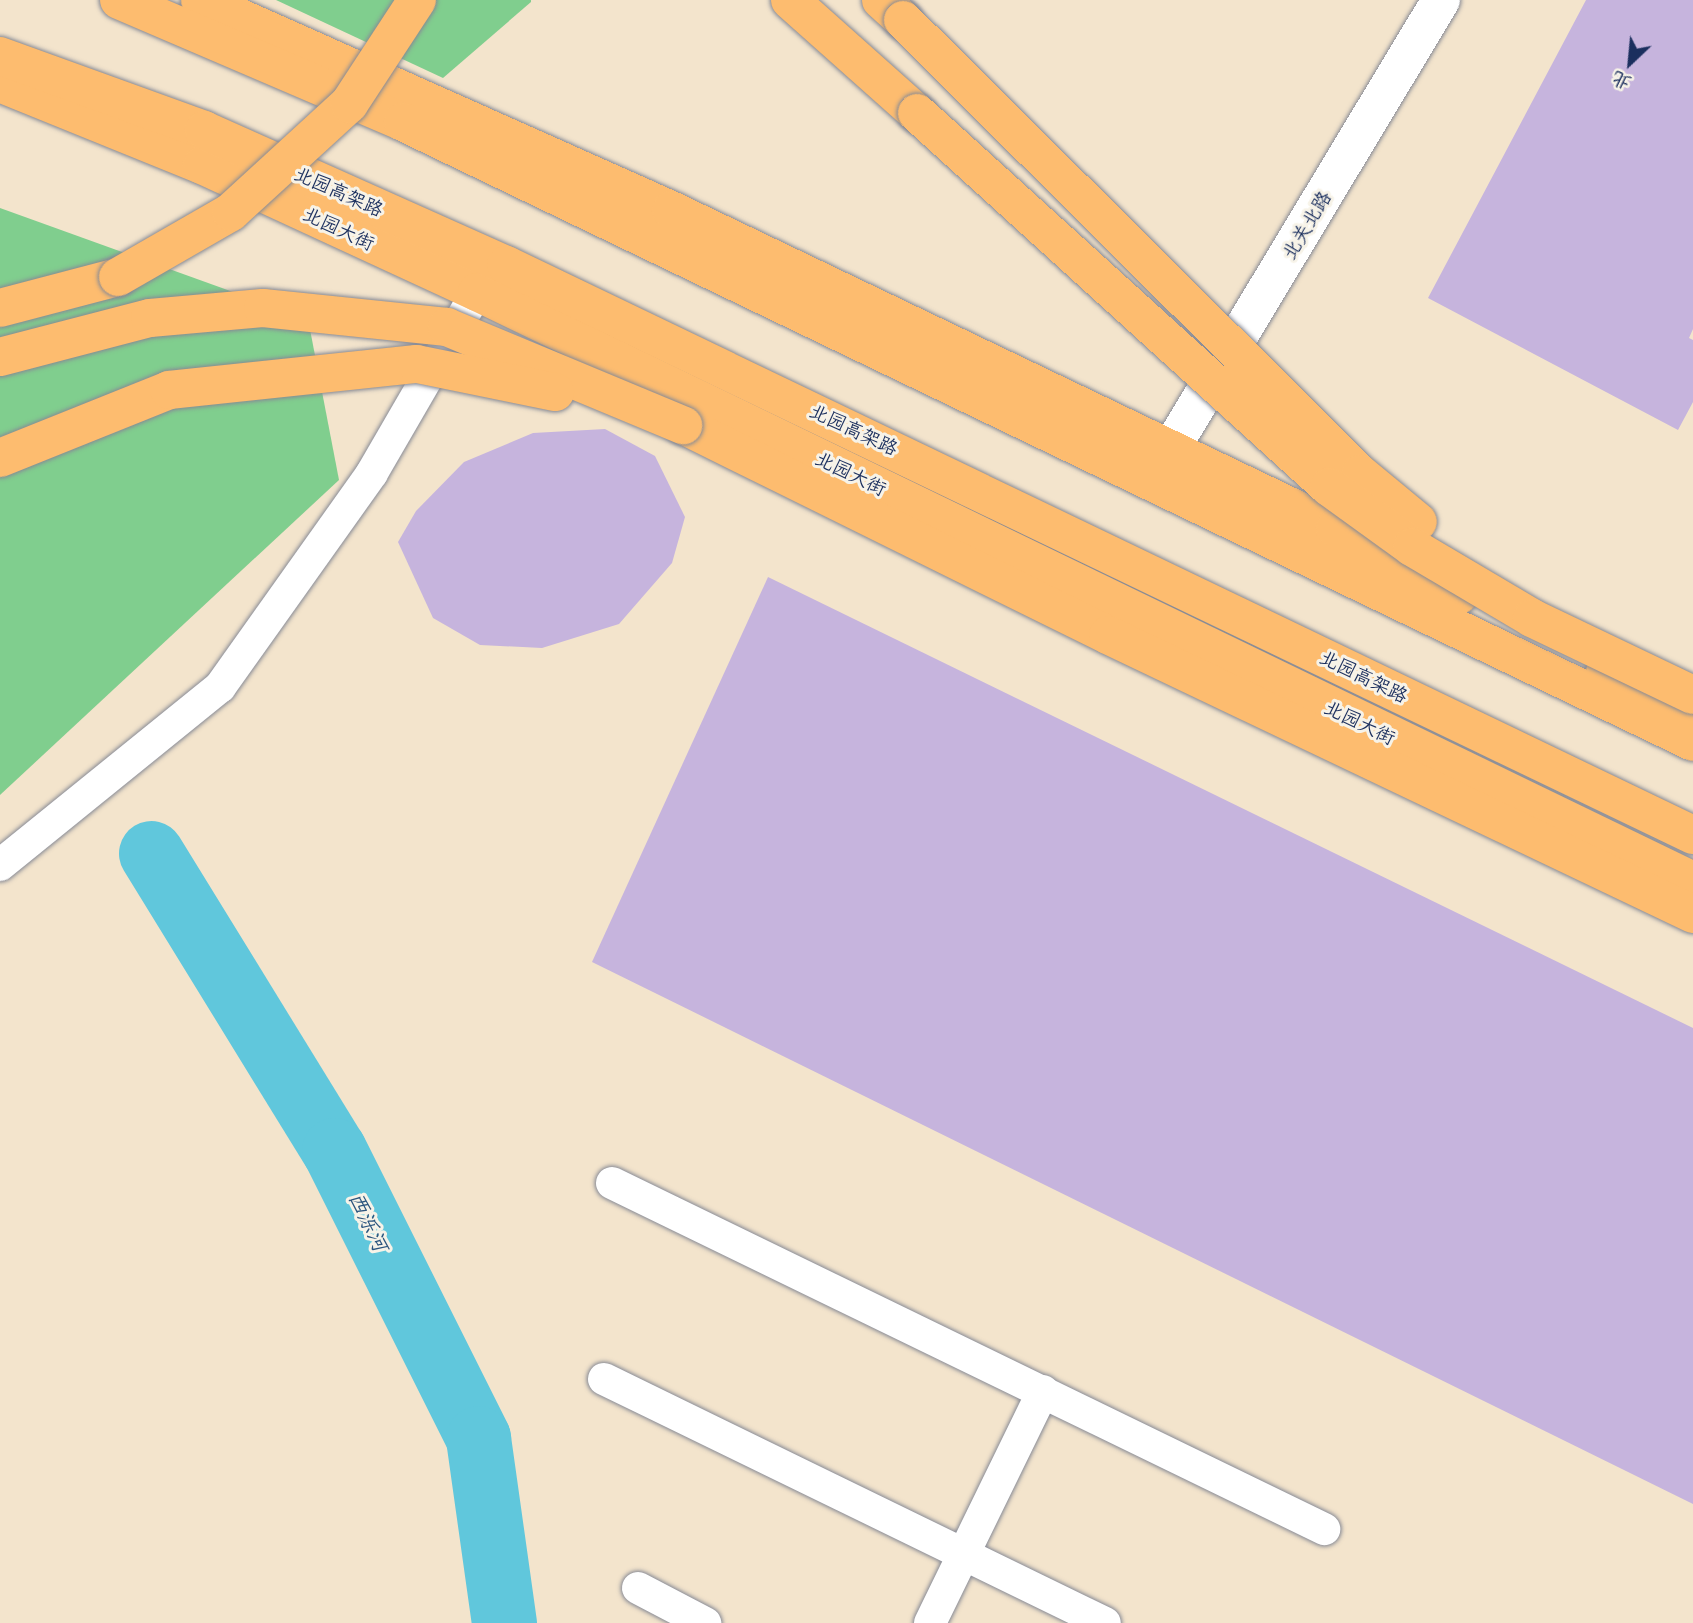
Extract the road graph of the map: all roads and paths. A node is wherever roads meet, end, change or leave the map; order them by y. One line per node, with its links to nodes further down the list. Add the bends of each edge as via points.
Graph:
1 (119, 0): 18 (main road, via 403,122)
2 (200, 0): 13 (main road, via 671,210)
3 (417, 0): 10 (main road, bridge, via 349,104 231,212 118,277)
4 (790, 0): 15 (main road, bridge, via 1329,487 1412,547)
5 (881, 0): 15 (main road, bridge, via 1360,474)
6 (1441, 0): 13 (street, 北关北路)
7 (0, 56): 19 (main road, 北园高架路, via 204,130 506,265)
8 (0, 83): 9 (main road, 北园大街, via 202,165)
9 (477, 292): 20 (street, via 372,473 219,687); 21 (main road, 北园大街)
10 (0, 308)
11 (0, 357): 12 (main road, bridge, via 150,318 263,308 447,327)
12 (683, 425): 14 (main road, bridge, via 527,384 417,364 169,390); 22 (main road, via 1108,635)
13 (1170, 450): 17 (main road, via 1335,528)
14 (0, 458)
15 (1532, 618): 16 (main road, bridge)
16 (1693, 695)
17 (1693, 719)
18 (1693, 742)
19 (1693, 835)
20 (0, 865)
21 (1693, 881)
22 (1693, 914)
23 (612, 1184): 25 (street)
24 (604, 1378): 27 (street)
25 (1043, 1391): 26 (street); 27 (street)
26 (1324, 1529)
27 (964, 1553): 30 (street); 31 (street)
28 (638, 1588): 29 (street)
29 (705, 1623)
30 (930, 1623)
31 (1105, 1623)

